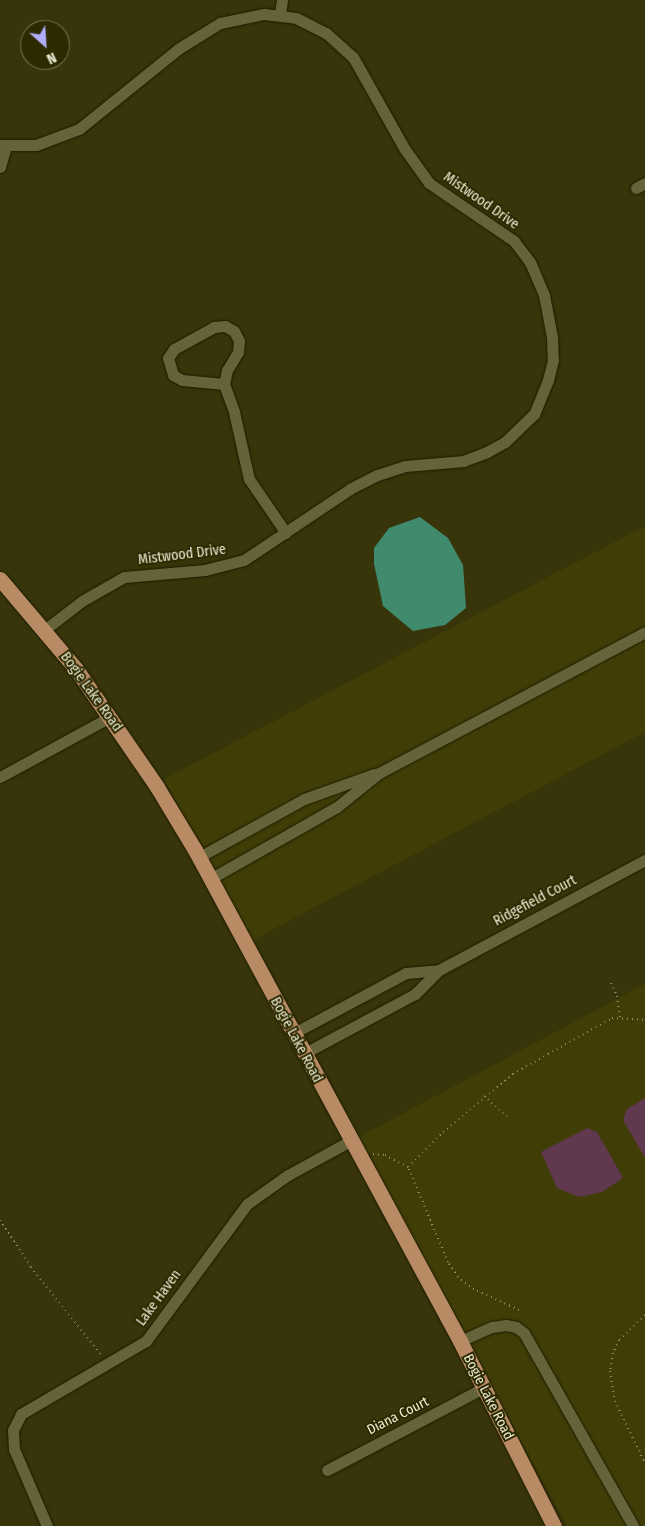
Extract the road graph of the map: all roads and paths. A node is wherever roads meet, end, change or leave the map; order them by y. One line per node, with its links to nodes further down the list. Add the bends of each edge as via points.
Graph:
1 (282, 0): 2 (street)
2 (280, 14): 3 (street, Mistwood Drive, via 220,23 178,49 79,129 36,145); 6 (street, Mistwood Drive, via 326,33 353,57 404,148 429,183 514,241 530,262 544,295 553,360 534,414 505,442 464,461 405,466 377,475 350,489)
3 (3, 145): 4 (street)
4 (0, 167)
5 (224, 384): 5 (street, via 227,370 238,352 239,341 234,331 225,326 214,327 174,349 168,358 173,375 182,380); 6 (street, via 234,412 249,479)
6 (286, 533): 8 (street, Mistwood Drive, via 229,566 124,577 82,601)
7 (0, 579): 8 (main road, Bogie Lake Road)
8 (43, 631): 10 (main road, Bogie Lake Road, via 76,669)
9 (645, 632): 11 (street)
10 (110, 717): 12 (street); 15 (main road, Bogie Lake Road)
11 (379, 773): 13 (street, via 330,787); 14 (street, via 337,807)
12 (0, 777)
13 (274, 815): 14 (street); 15 (street)
14 (286, 835): 17 (street)
15 (199, 857): 17 (main road, Bogie Lake Road)
16 (645, 860): 18 (street, Ridgefield Court)
17 (210, 879): 22 (main road, Bogie Lake Road)
18 (438, 970): 22 (street, Ridgefield Court, via 406,973); 23 (street, Ridgefield Court, via 415,994)
19 (611, 983): 20 (path, via 617,996)
20 (620, 1018): 21 (path); 24 (path, via 596,1026 513,1074)
21 (645, 1020)
22 (292, 1034): 23 (main road, Bogie Lake Road)
23 (303, 1054): 26 (main road, Bogie Lake Road)
24 (484, 1096): 25 (path); 27 (path)
25 (507, 1117)
26 (354, 1146): 27 (path, via 385,1155); 31 (main road, Bogie Lake Road); 32 (street, Lake Haven, via 288,1175 247,1204 159,1327 146,1341)
27 (408, 1167): 29 (path, via 448,1262 458,1277 474,1289)
28 (0, 1220): 32 (path, via 31,1267)
29 (519, 1310)
30 (645, 1315): 34 (path, via 631,1325 617,1343 610,1378 614,1401)
31 (460, 1341): 33 (main road, Bogie Lake Road); 38 (street, via 492,1327 506,1325 516,1326 524,1333)
32 (107, 1365): 36 (street, Lake Haven, via 26,1410 13,1430 14,1449)
33 (483, 1388): 35 (street, Diana Court); 37 (main road, Bogie Lake Road)
34 (645, 1463)
35 (327, 1470)
36 (48, 1526)
37 (554, 1526)
38 (633, 1526)

